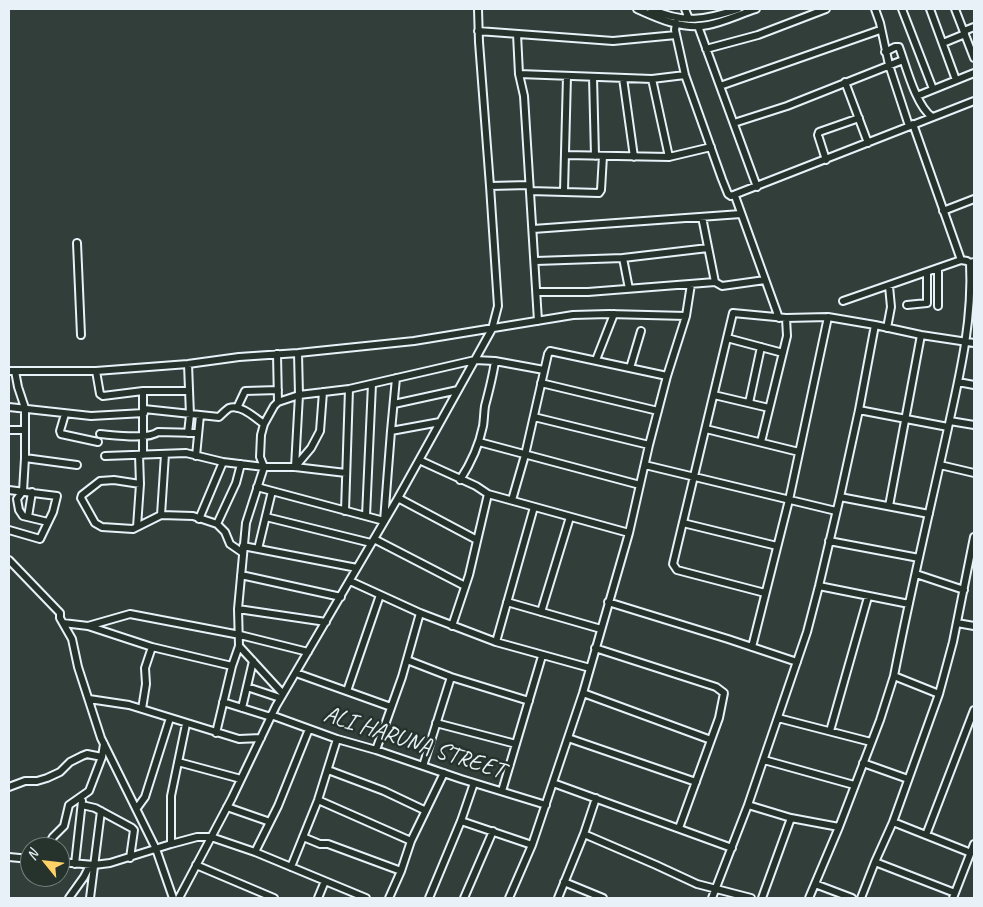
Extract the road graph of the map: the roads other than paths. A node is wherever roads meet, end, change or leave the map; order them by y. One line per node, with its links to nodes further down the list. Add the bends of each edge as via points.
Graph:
1 (478, 9): 18 (street)
2 (637, 9): 14 (street)
3 (652, 9): 13 (street)
4 (685, 9): 13 (street)
5 (738, 9): 12 (street)
6 (756, 9): 15 (street)
7 (826, 9): 23 (street)
8 (875, 9): 17 (street)
9 (902, 9): 38 (street)
10 (930, 9): 22 (street)
11 (956, 9): 19 (street)
12 (725, 11): 13 (street, via 704,19)
13 (689, 19)
14 (676, 24): 15 (street); 21 (street)
15 (698, 26): 23 (street)
16 (974, 26): 19 (street)
17 (880, 30): 24 (street); 37 (street)
18 (478, 31): 20 (street); 53 (street)
19 (964, 32): 22 (street); 25 (street)
20 (517, 34): 21 (street, via 613,41); 29 (street)
21 (676, 35): 30 (street)
22 (943, 44): 35 (street)
23 (706, 49): 37 (street)
24 (885, 52): 26 (street, via 897,46); 27 (street)
25 (974, 58)
26 (904, 60): 27 (street); 39 (street)
27 (889, 66): 36 (street); 44 (street)
28 (974, 73): 35 (street)
29 (519, 74): 31 (street); 55 (street, via 524,96)
30 (685, 75): 34 (street); 46 (street)
31 (567, 76): 32 (street); 47 (street)
32 (594, 77): 33 (street); 48 (street)
33 (623, 78): 34 (street); 50 (street)
34 (652, 79): 51 (street)
35 (956, 80): 38 (street)
36 (845, 82): 42 (street); 43 (street)
37 (720, 86): 43 (street)
38 (933, 89): 39 (street)
39 (917, 96): 41 (street)
40 (974, 101): 41 (street)
41 (932, 117): 44 (street)
42 (859, 118): 45 (street); 52 (street, via 819,132)
43 (734, 123): 54 (street)
44 (911, 125): 45 (street); 59 (street)
45 (868, 143): 52 (street)
46 (711, 147): 51 (street); 57 (street, via 728,194)
47 (565, 155): 48 (street); 56 (street)
48 (595, 156): 49 (street)
49 (603, 156): 50 (street); 56 (street, via 600,192)
50 (634, 157): 51 (street)
51 (669, 157)
52 (826, 160): 54 (street)
53 (490, 186): 55 (street); 88 (street, via 498,306)
54 (757, 187): 57 (street)
55 (529, 188): 56 (street); 62 (street)
56 (564, 191)
57 (735, 196): 60 (street)
58 (974, 199): 59 (street)
59 (943, 211): 66 (street)
60 (741, 214): 61 (street); 71 (street)
61 (702, 217): 62 (street); 64 (street)
62 (533, 229): 67 (street)
63 (77, 243): 90 (street)
64 (708, 248): 65 (street); 72 (street)
65 (624, 258): 67 (street); 76 (street)
66 (961, 260): 68 (street); 69 (street)
67 (536, 261): 77 (street)
68 (972, 263): 75 (street)
69 (938, 268): 70 (street); 80 (street)
70 (927, 272): 74 (street); 79 (street, via 927,303)
71 (765, 280): 72 (street, via 722,286); 83 (street)
72 (715, 282): 73 (street)
73 (691, 284): 76 (street); 82 (street)
74 (889, 286): 78 (street); 87 (street, via 891,307)
75 (973, 288): 93 (street)
76 (629, 289): 77 (street)
77 (537, 292): 85 (street)
78 (843, 302)
79 (907, 305)
80 (938, 306)
81 (614, 314): 82 (street); 85 (street, via 574,315); 100 (street)
82 (686, 316): 107 (street)
83 (782, 318): 84 (street); 92 (street, via 733,313); 96 (street, via 788,331)
84 (828, 318): 86 (street); 152 (street)
85 (538, 321): 88 (street)
86 (875, 325): 87 (street); 128 (street)
87 (887, 328): 91 (street)
88 (492, 329): 98 (street); 99 (street)
89 (641, 332): 103 (street)
90 (81, 335)
91 (921, 335): 93 (street); 135 (street)
92 (727, 338): 95 (street); 120 (street)
93 (966, 342): 94 (street); 109 (street)
94 (974, 343)
95 (762, 347): 96 (street); 123 (street)
96 (783, 353): 127 (street)
97 (277, 354): 98 (street); 102 (street); 113 (street)
98 (298, 354): 119 (street)
99 (475, 360): 101 (street); 108 (street); 115 (street)
100 (596, 360): 103 (street); 104 (street, via 550,351)
101 (496, 361): 104 (street); 149 (street)
102 (188, 364): 106 (street); 117 (street)
103 (630, 368): 107 (street)
104 (544, 370): 110 (street)
105 (12, 371): 106 (street); 125 (street)
106 (96, 371): 116 (street, via 102,395)
107 (667, 376): 130 (street)
108 (396, 378): 111 (street); 122 (street)
109 (958, 382): 112 (street); 138 (street)
110 (541, 383): 130 (street); 134 (street)
111 (372, 384): 114 (street); 189 (street)
112 (974, 385)
113 (278, 390): 121 (street); 126 (street, via 245,391)
114 (348, 390): 118 (street); 167 (street)
115 (458, 390): 122 (street); 136 (street)
116 (143, 391): 117 (street); 129 (street)
117 (189, 391): 132 (street)
118 (323, 392): 119 (street); 165 (street, via 320,432)
119 (299, 394): 121 (street); 165 (street)
120 (714, 396): 123 (street); 140 (street)
121 (278, 402): 137 (street)
122 (394, 404): 143 (street)
123 (749, 404): 127 (street)
124 (9, 407): 125 (street)
125 (25, 408): 131 (street); 142 (street)
126 (237, 408): 133 (street, via 228,409 220,417); 137 (street)
127 (769, 408): 150 (street)
128 (859, 410): 135 (street); 179 (street)
129 (144, 411): 131 (street); 132 (street); 147 (street)
130 (658, 411): 151 (street)
131 (65, 414): 148 (street, via 61,434)
132 (190, 415): 133 (street); 144 (street)
133 (200, 415): 145 (street)
134 (534, 417): 151 (street); 155 (street)
135 (905, 419): 138 (street); 183 (street)
136 (440, 422): 143 (street); 159 (street)
137 (264, 424): 166 (street, via 260,444)
138 (949, 424): 139 (street); 164 (street)
139 (974, 425)
140 (706, 429): 150 (street); 169 (street)
141 (9, 430): 142 (street)
142 (25, 430): 158 (street)
143 (391, 431): 194 (street)
144 (188, 433): 145 (street); 147 (street, via 157,432)
145 (198, 433): 157 (street)
146 (100, 434): 147 (street)
147 (144, 436): 154 (street)
148 (98, 442)
149 (478, 442): 155 (street); 170 (street)
150 (761, 442): 152 (street)
151 (649, 445): 163 (street)
152 (799, 452): 182 (street)
153 (165, 454): 154 (street); 157 (street); 188 (street)
154 (141, 455): 156 (street); 171 (street)
155 (525, 455): 172 (street); 181 (street)
156 (105, 456)
157 (196, 456): 160 (street)
158 (25, 458): 162 (street); 175 (street)
159 (419, 460): 170 (street); 180 (street)
160 (223, 462): 161 (street); 193 (street)
161 (241, 464): 166 (street); 197 (street, via 239,476)
162 (77, 465)
163 (645, 465): 169 (street); 172 (street)
164 (940, 465): 168 (street); 187 (street)
165 (295, 467): 166 (street); 167 (street)
166 (264, 468): 173 (street)
167 (346, 473): 185 (street)
168 (974, 473)
169 (694, 476): 182 (street); 196 (street)
170 (460, 480): 178 (street)
171 (140, 484): 198 (street); 198 (street, via 100,481 81,497 99,526 129,530)
172 (640, 485): 200 (street)
173 (257, 487): 176 (street); 207 (street, via 246,523)
174 (9, 490): 175 (street)
175 (23, 491): 177 (street); 191 (street, via 17,499 18,506 23,516)
176 (272, 491): 185 (street); 192 (street)
177 (32, 492): 191 (street); 195 (street, via 56,495)
178 (488, 494): 181 (street); 202 (street)
179 (840, 497): 183 (street); 186 (street)
180 (398, 498): 194 (street); 202 (street)
181 (512, 500): 184 (street)
182 (789, 500): 186 (street); 205 (street)
183 (889, 506): 187 (street)
184 (534, 507): 190 (street); 223 (street)
185 (345, 511): 189 (street)
186 (836, 511): 204 (street)
187 (929, 514): 208 (street)
188 (161, 515): 193 (street); 198 (street)
189 (366, 516): 194 (street)
190 (570, 516): 200 (street); 227 (street)
191 (28, 517): 195 (street)
192 (266, 517): 203 (street); 206 (street)
193 (200, 518): 197 (street)
194 (384, 521): 203 (street)
195 (48, 522): 199 (street, via 40,539)
196 (683, 523): 205 (street); 219 (street, via 673,559 677,570)
197 (217, 524): 207 (street, via 230,544)
198 (136, 527)
199 (9, 530)
200 (629, 533): 224 (street)
201 (974, 537): 213 (street)
202 (477, 540): 216 (street)
203 (373, 541): 210 (street); 216 (street)
204 (829, 541): 208 (street); 217 (street)
205 (777, 546): 219 (street)
206 (258, 549): 207 (street); 210 (street)
207 (243, 550): 212 (street)
208 (919, 558): 211 (street)
209 (9, 560): 229 (street)
210 (357, 568): 214 (street)
211 (916, 574): 218 (street); 225 (street)
212 (241, 575): 221 (street); 226 (street)
213 (966, 579): 215 (street); 218 (street)
214 (350, 581): 220 (street); 221 (street)
215 (974, 581)
216 (465, 586): 233 (street)
217 (820, 586): 222 (street); 246 (street)
218 (964, 590): 231 (street)
219 (765, 593): 239 (street)
220 (380, 595): 228 (street); 253 (street)
221 (340, 597): 230 (street)
222 (868, 597): 225 (street); 270 (street)
223 (507, 602): 227 (street); 237 (street)
224 (608, 602): 235 (street); 239 (street)
225 (909, 604): 251 (street)
226 (238, 609): 230 (street); 236 (street)
227 (541, 612): 235 (street)
228 (420, 614): 233 (street); 244 (street)
229 (61, 618): 232 (street); 257 (street, via 72,639)
230 (326, 622): 242 (street)
231 (957, 623): 234 (street); 255 (street)
232 (88, 626): 236 (street, via 130,614); 240 (street)
233 (452, 626): 237 (street)
234 (974, 626)
235 (601, 629): 241 (street)
236 (240, 635): 238 (street); 242 (street)
237 (496, 642): 243 (street)
238 (239, 646): 245 (street); 247 (street)
239 (752, 646): 246 (street)
240 (152, 647): 247 (street); 262 (street, via 144,668 146,684)
241 (595, 648): 248 (street); 275 (street, via 720,689 724,697)
242 (308, 652): 249 (street)
243 (542, 656): 248 (street); 258 (street)
244 (407, 660): 250 (street); 260 (street)
245 (253, 661): 252 (street); 256 (street)
246 (797, 662): 266 (street)
247 (232, 666): 259 (street)
248 (590, 668): 254 (street)
249 (296, 673): 253 (street); 256 (street)
250 (451, 676): 258 (street); 267 (street)
251 (894, 676): 255 (street); 276 (street)
252 (247, 687): 256 (street); 261 (street)
253 (347, 691): 260 (street)
254 (583, 693): 273 (street); 275 (street)
255 (940, 694): 287 (street)
256 (282, 696): 264 (street)
257 (89, 699): 262 (street); 277 (street)
258 (529, 701): 278 (street)
259 (223, 702): 261 (street, ALI HARUNA STREET); 271 (street)
260 (391, 707): 279 (street)
261 (242, 708): 264 (street, ALI HARUNA STREET)
262 (142, 709): 265 (street)
263 (974, 710): 313 (street)
264 (271, 716): 269 (street, ALI HARUNA STREET); 272 (street)
265 (170, 718): 268 (street); 302 (street, via 146,797)
266 (778, 718): 270 (street); 281 (street)
267 (436, 723): 278 (street); 284 (street)
268 (186, 724): 271 (street); 282 (street)
269 (309, 729): 274 (street, ALI HARUNA STREET); 307 (street)
270 (830, 731): 276 (street)
271 (216, 732): 272 (street, via 238,740)
272 (261, 738): 288 (street)
273 (568, 738): 289 (street); 291 (street)
274 (337, 739): 279 (street, ALI HARUNA STREET); 285 (street)
275 (711, 740): 289 (street)
276 (871, 742): 283 (street)
277 (104, 744): 280 (street); 302 (street)
278 (516, 744): 294 (street)
279 (376, 750): 284 (street, ALI HARUNA STREET)
280 (102, 757): 293 (street, via 87,754 47,778); 295 (street, via 93,783)
281 (764, 760): 292 (street); 300 (street)
282 (178, 762): 288 (street); 318 (street, via 170,801)
283 (862, 763): 287 (street); 292 (street)
284 (423, 766): 286 (street, ALI HARUNA STREET)
285 (328, 770): 297 (street); 303 (street)
286 (444, 773): 290 (street, ALI HARUNA STREET); 303 (street)
287 (908, 778): 308 (street)
288 (241, 779): 301 (street)
289 (696, 782): 310 (street)
290 (474, 783): 294 (street, ALI HARUNA STREET); 306 (street)
291 (553, 783): 296 (street); 299 (street)
292 (854, 785): 309 (street)
293 (9, 787)
294 (502, 791): 299 (street, ALI HARUNA STREET)
295 (83, 797): 298 (street); 314 (street, via 69,805 64,826)
296 (596, 798): 310 (street); 312 (street)
297 (318, 800): 316 (street); 317 (street)
298 (82, 805): 304 (street); 328 (street)
299 (546, 805): 320 (street)
300 (748, 805): 305 (street); 321 (street)
301 (227, 807): 307 (street); 315 (street)
302 (137, 808): 322 (street)
303 (424, 810): 317 (street)
304 (102, 812): 325 (street, via 134,830); 329 (street)
305 (791, 818): 309 (street); 354 (street)
306 (461, 821): 311 (street); 347 (street)
307 (270, 822): 323 (street)
308 (892, 822): 313 (street); 326 (street)
309 (839, 827): 335 (street)
310 (678, 828): 321 (street)
311 (493, 831): 320 (street); 348 (street)
312 (584, 834): 334 (street); 336 (street)
313 (926, 835): 324 (street)
314 (53, 837)
315 (211, 837): 318 (street); 323 (street); 330 (street)
316 (303, 837): 331 (street); 332 (street)
317 (411, 841): 332 (street)
318 (171, 844): 322 (street)
319 (974, 844): 324 (street)
320 (532, 845): 349 (street)
321 (732, 848): 336 (street)
322 (156, 849): 325 (street); 341 (street)
323 (255, 852): 331 (street)
324 (971, 853): 338 (street)
325 (130, 858): 329 (street)
326 (874, 862): 338 (street); 357 (street)
327 (70, 863): 328 (street)
328 (75, 864): 329 (street)
329 (92, 865): 339 (street); 340 (street)
330 (196, 865): 342 (street); 343 (street)
331 (291, 867): 333 (street)
332 (401, 871): 346 (street)
333 (325, 881): 337 (street); 344 (street)
334 (564, 882): 350 (street); 351 (street)
335 (814, 884): 355 (street); 356 (street)
336 (716, 890): 352 (street); 353 (street)
337 (356, 896): 345 (street)
338 (954, 896)
339 (70, 898)
340 (90, 898)
341 (173, 898)
342 (179, 898)
343 (274, 898)
344 (318, 898)
345 (366, 898)
346 (389, 898)
347 (429, 898)
348 (464, 898)
349 (509, 898)
350 (558, 898)
351 (603, 898)
352 (712, 898)
353 (751, 898)
354 (762, 898)
355 (809, 898)
356 (852, 898)
357 (861, 898)

